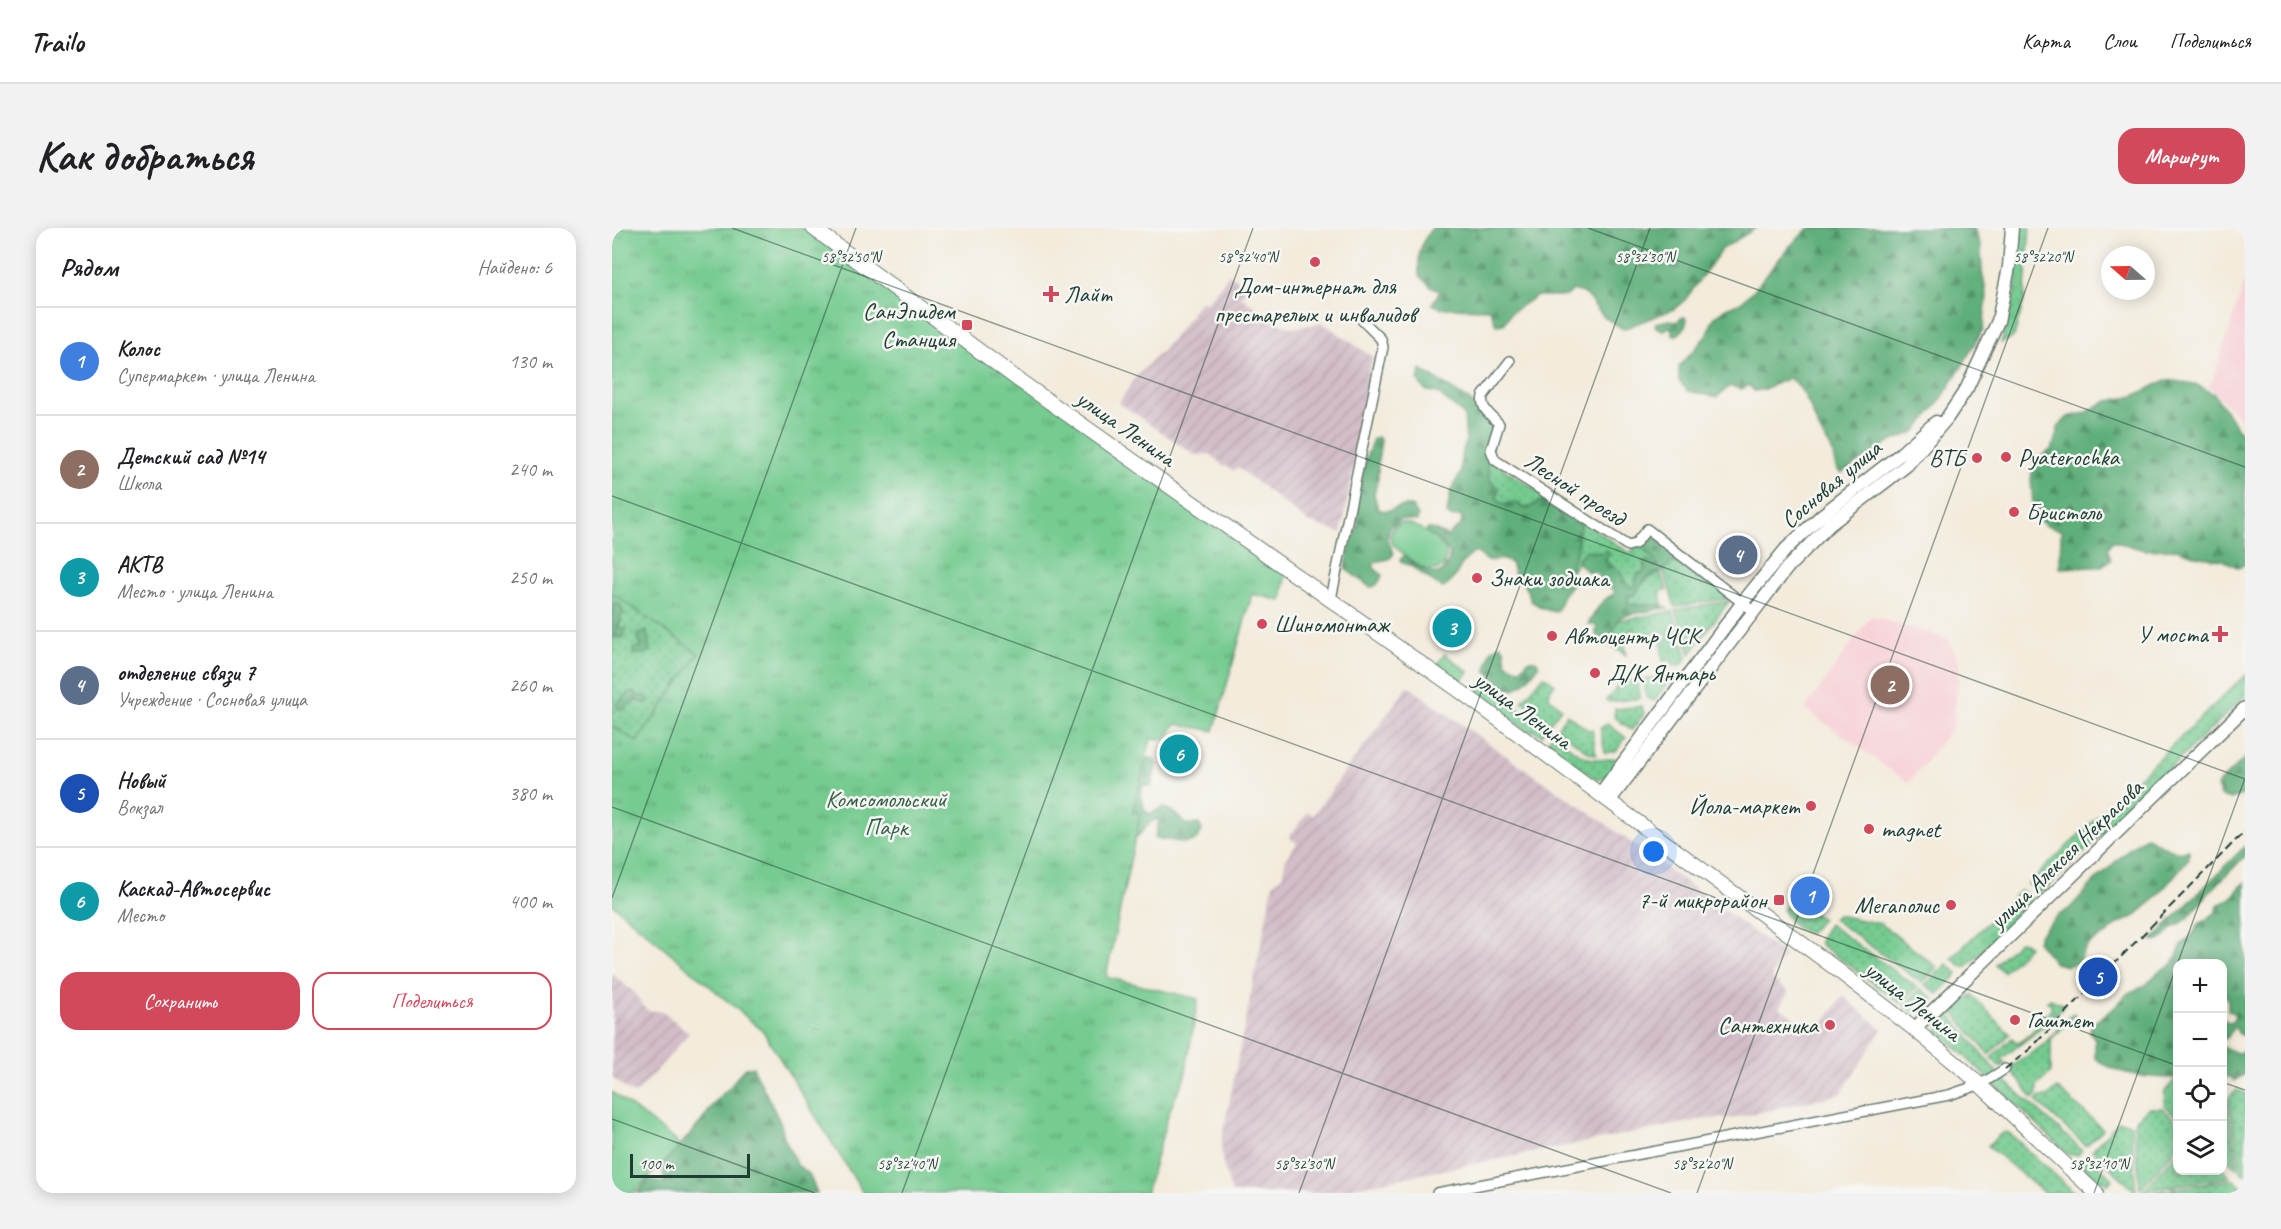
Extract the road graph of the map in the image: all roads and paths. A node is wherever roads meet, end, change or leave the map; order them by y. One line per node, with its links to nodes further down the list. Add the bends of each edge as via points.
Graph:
1 (813, 228): 6 (main road, улица Ленина, via 1020,381)
2 (2012, 228): 5 (street, Сосновая улица, via 2000,313)
3 (1362, 320): 6 (street, via 1381,339 1383,347)
4 (1510, 360): 7 (street, Лесной проезд, via 1481,402 1499,424 1491,450 1496,460 1628,546 1635,544 1647,529)
5 (1967, 388): 7 (street, Сосновая улица, via 1914,443 1802,532); 8 (street, Сосновая улица, via 1907,465 1811,541)
6 (1331, 599): 10 (main road, улица Ленина)
7 (1743, 602): 8 (street, Лесной проезд); 10 (street, Сосновая улица)
8 (1753, 611): 10 (street, Сосновая улица)
9 (2245, 708): 11 (street, улица Алексея Некрасова)
10 (1605, 797): 11 (main road, улица Ленина)
11 (1914, 1029): 13 (main road, улица Ленина)
12 (2005, 1069): 13 (street)
13 (1981, 1084): 14 (street, via 1936,1098); 15 (main road, улица Ленина)
14 (1437, 1193)
15 (2096, 1193)

